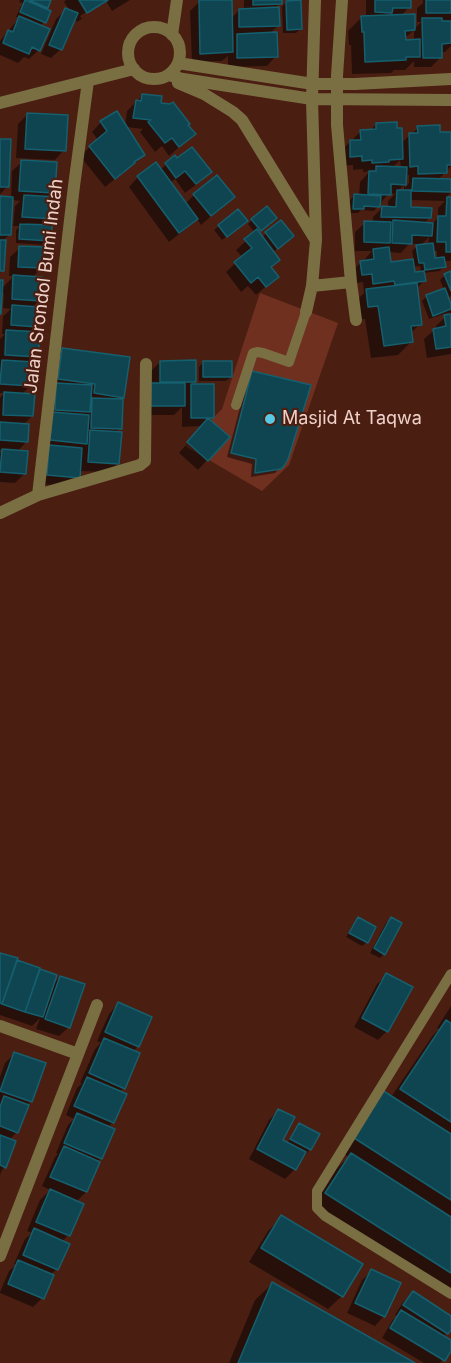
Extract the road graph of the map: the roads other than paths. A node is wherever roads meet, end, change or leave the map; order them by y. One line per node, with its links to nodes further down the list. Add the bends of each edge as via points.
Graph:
1 (177, 0): 4 (street)
2 (315, 0): 10 (street)
3 (342, 0): 11 (street)
4 (172, 35): 5 (street, via 180,51); 6 (street, via 157,28 140,32 128,54)
5 (178, 63): 7 (street); 10 (street)
6 (134, 69): 7 (street, via 147,78); 9 (street)
7 (166, 76): 12 (street); 16 (street, via 204,94 242,120)
8 (451, 79): 11 (street)
9 (88, 81): 15 (street); 23 (street, Jalan Srondol Bumi Indah)
10 (317, 84): 11 (street); 12 (street)
11 (336, 84): 13 (street)
12 (315, 99): 13 (street); 16 (street)
13 (335, 99): 14 (street); 17 (street)
14 (451, 100)
15 (0, 103)
16 (316, 240): 18 (street)
17 (349, 282): 18 (street); 20 (street)
18 (315, 286): 19 (street)
19 (306, 312): 22 (lane, via 289,362 253,353)
20 (356, 320)
21 (146, 364): 23 (street, via 145,461)
22 (236, 405)
23 (38, 495): 24 (street)
24 (0, 513)
25 (451, 975): 31 (lane, via 317,1191 317,1208)
26 (97, 1005): 28 (street)
27 (0, 1026): 28 (street)
28 (78, 1054): 29 (street)
29 (5, 1228): 30 (street)
30 (0, 1256)
31 (451, 1294)

